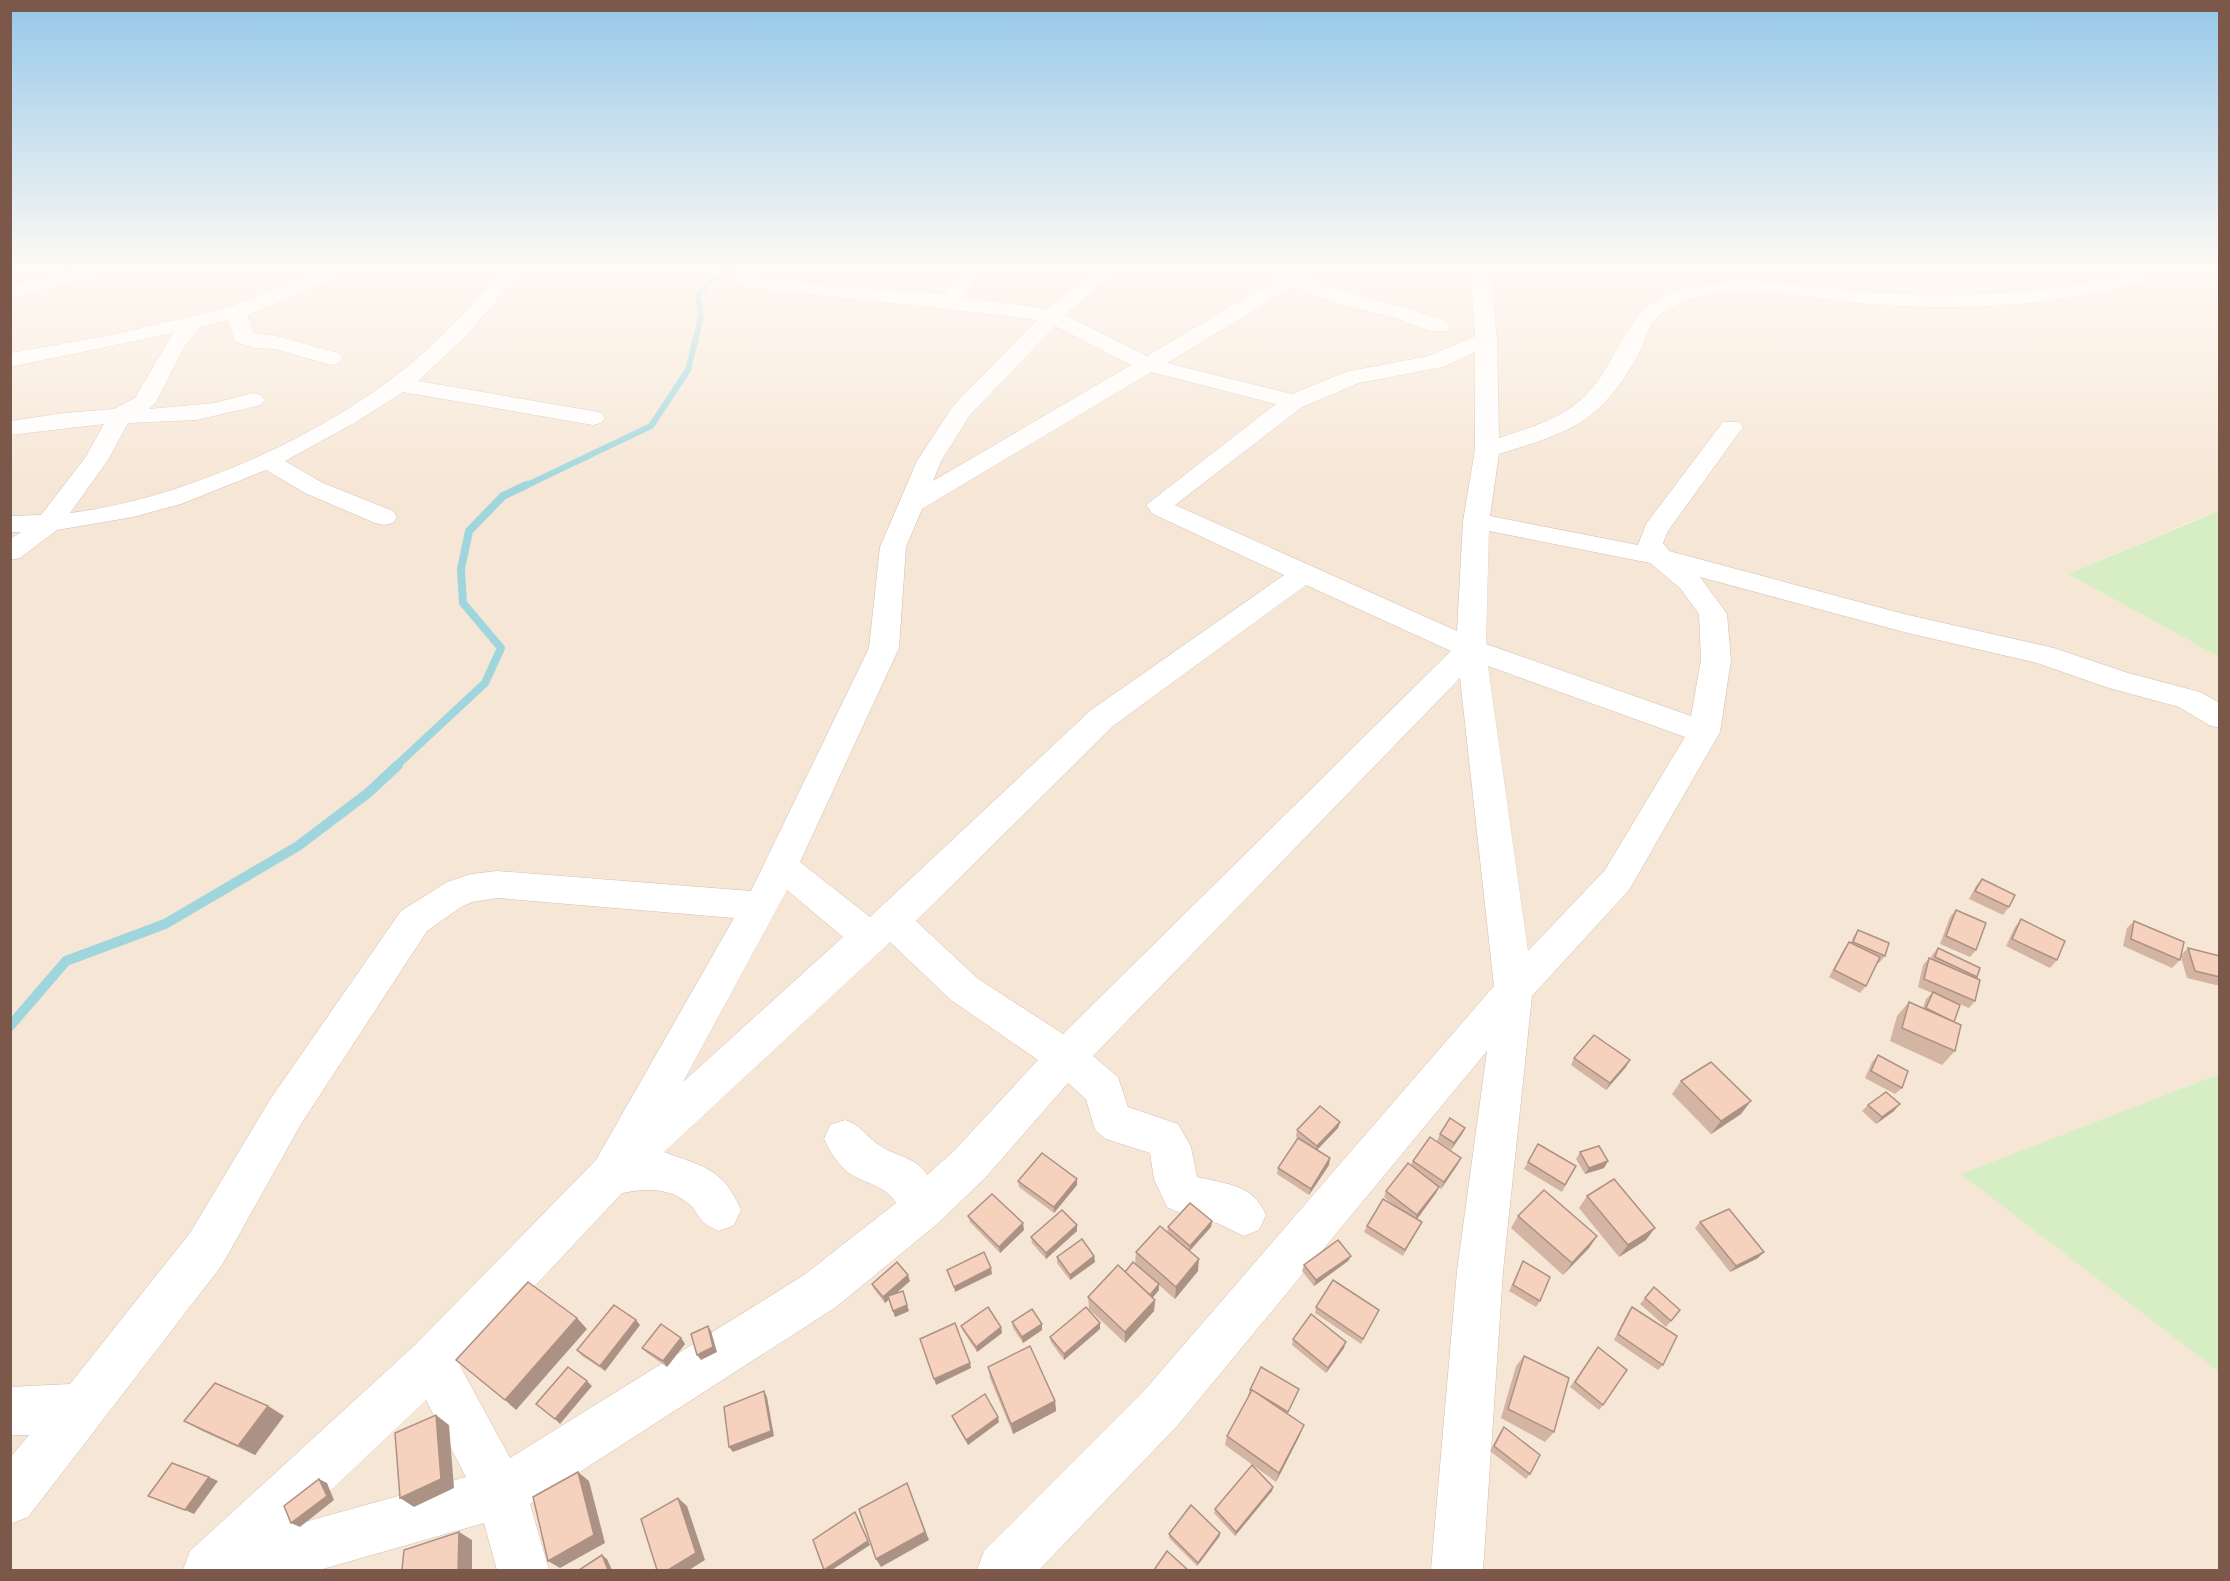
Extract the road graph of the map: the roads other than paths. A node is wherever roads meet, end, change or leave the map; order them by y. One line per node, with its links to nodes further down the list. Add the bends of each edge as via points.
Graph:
1 (107, 341): 12 (street)
2 (178, 341): 17 (street, via 144,402)
3 (252, 341): 11 (street)
4 (446, 341): 14 (street)
5 (1031, 341): 23 (street, via 961,411 930,461)
6 (1101, 341): 13 (street)
7 (1186, 341): 13 (street)
8 (1482, 341): 16 (street, via 1435,362 1353,377)
9 (1486, 341): 21 (street)
10 (1633, 341): 21 (street, via 1620,366 1590,404 1547,430)
11 (331, 358)
12 (10, 360)
13 (1146, 364): 16 (street); 23 (street)
14 (397, 384): 18 (street); 22 (street, via 362,409)
15 (254, 400): 17 (street, via 196,414)
16 (1294, 402): 30 (street, via 1159,505)
17 (120, 416): 20 (street); 27 (street, via 96,460)
18 (593, 418)
19 (1731, 426): 29 (street, via 1655,530 1650,543)
20 (10, 428)
21 (1486, 450): 25 (street)
22 (267, 461): 24 (street, via 314,488); 27 (street, via 210,488 154,505)
23 (910, 505): 34 (street, via 893,547 884,648)
24 (384, 517)
25 (1476, 521): 29 (street); 31 (street)
26 (10, 524): 27 (street)
27 (48, 524): 28 (street)
28 (10, 552)
29 (1659, 557): 32 (street, via 2044,656 2189,699); 33 (street, via 1690,582 1713,614 1716,660)
30 (1303, 574): 31 (street); 36 (street, via 1102,718)
31 (1471, 649): 33 (street); 37 (street); 38 (street)
32 (2220, 717)
33 (1704, 732): 37 (street, via 1617,880)
34 (780, 865): 35 (street); 36 (street, via 833,906)
35 (762, 906): 40 (street); 45 (street, via 513,884 486,884 442,898 414,921 286,1111 206,1249)
36 (880, 929): 38 (street); 40 (street)
37 (1514, 990): 52 (street, via 1160,1409); 53 (street, via 1480,1270)
38 (1066, 1057): 41 (street, via 969,1165); 43 (street, via 1104,1090 1110,1117 1121,1126 1163,1138 1170,1147 1174,1179 1182,1192 1225,1203)
39 (845, 1139): 41 (street, via 864,1159 906,1179)
40 (611, 1174): 42 (street, via 652,1168 701,1186); 44 (street)
41 (922, 1209): 47 (street, via 820,1291)
42 (719, 1210)
43 (1244, 1215)
44 (432, 1362): 47 (street); 49 (street)
45 (82, 1408): 46 (street); 48 (street)
46 (10, 1411)
47 (501, 1493): 50 (street); 51 (street)
48 (10, 1499)
49 (209, 1570)
50 (229, 1570)
51 (524, 1570)
52 (1003, 1570)
53 (1457, 1570)

